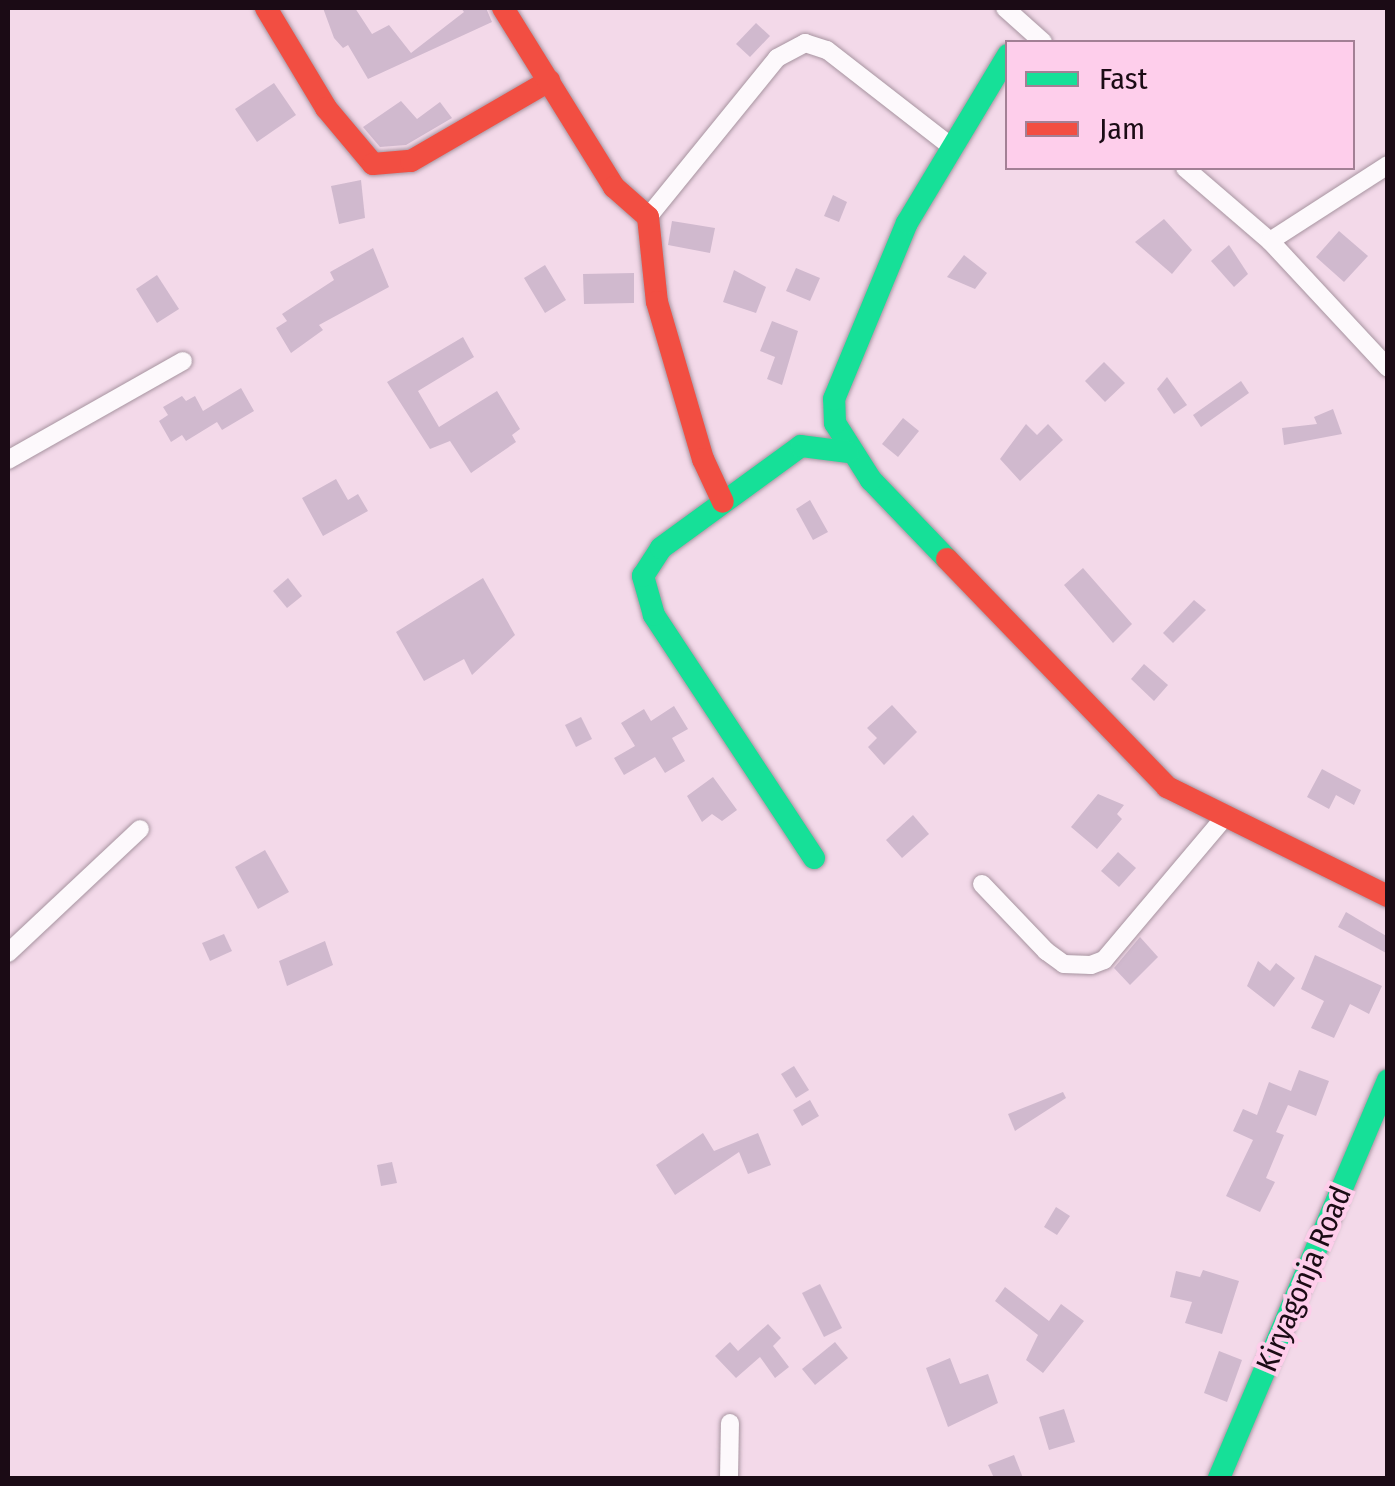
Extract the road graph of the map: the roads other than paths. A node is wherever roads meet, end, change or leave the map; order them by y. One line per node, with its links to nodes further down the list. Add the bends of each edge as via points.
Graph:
1 (266, 8): 6 (street, via 326,108 373,164 411,161)
2 (503, 8): 6 (street)
3 (1005, 8): 4 (street)
4 (1021, 35)
5 (1005, 60): 7 (street)
6 (549, 82): 10 (street, via 614,188)
7 (949, 145): 10 (street, via 826,50 805,42 777,58); 14 (street, via 906,223 834,399 835,423)
8 (1388, 165): 11 (street)
9 (1187, 170): 11 (street)
10 (648, 217): 16 (street, via 657,302 703,459)
11 (1270, 241): 13 (street)
12 (182, 360): 15 (street)
13 (1388, 368)
14 (848, 452): 16 (street, via 801,446); 17 (street, via 1166,788)
15 (8, 460)
16 (723, 502): 19 (street, via 649,560 643,594)
17 (1224, 818): 20 (street, via 1104,960 1091,965 1064,964 1046,951); 21 (street)
18 (140, 829): 22 (street)
19 (814, 858)
20 (982, 884)
21 (1388, 896)
22 (8, 953)
23 (1388, 1080): 26 (street, Kiryagonja Road)
24 (730, 1423): 25 (street)
25 (729, 1478)
26 (1219, 1478)

